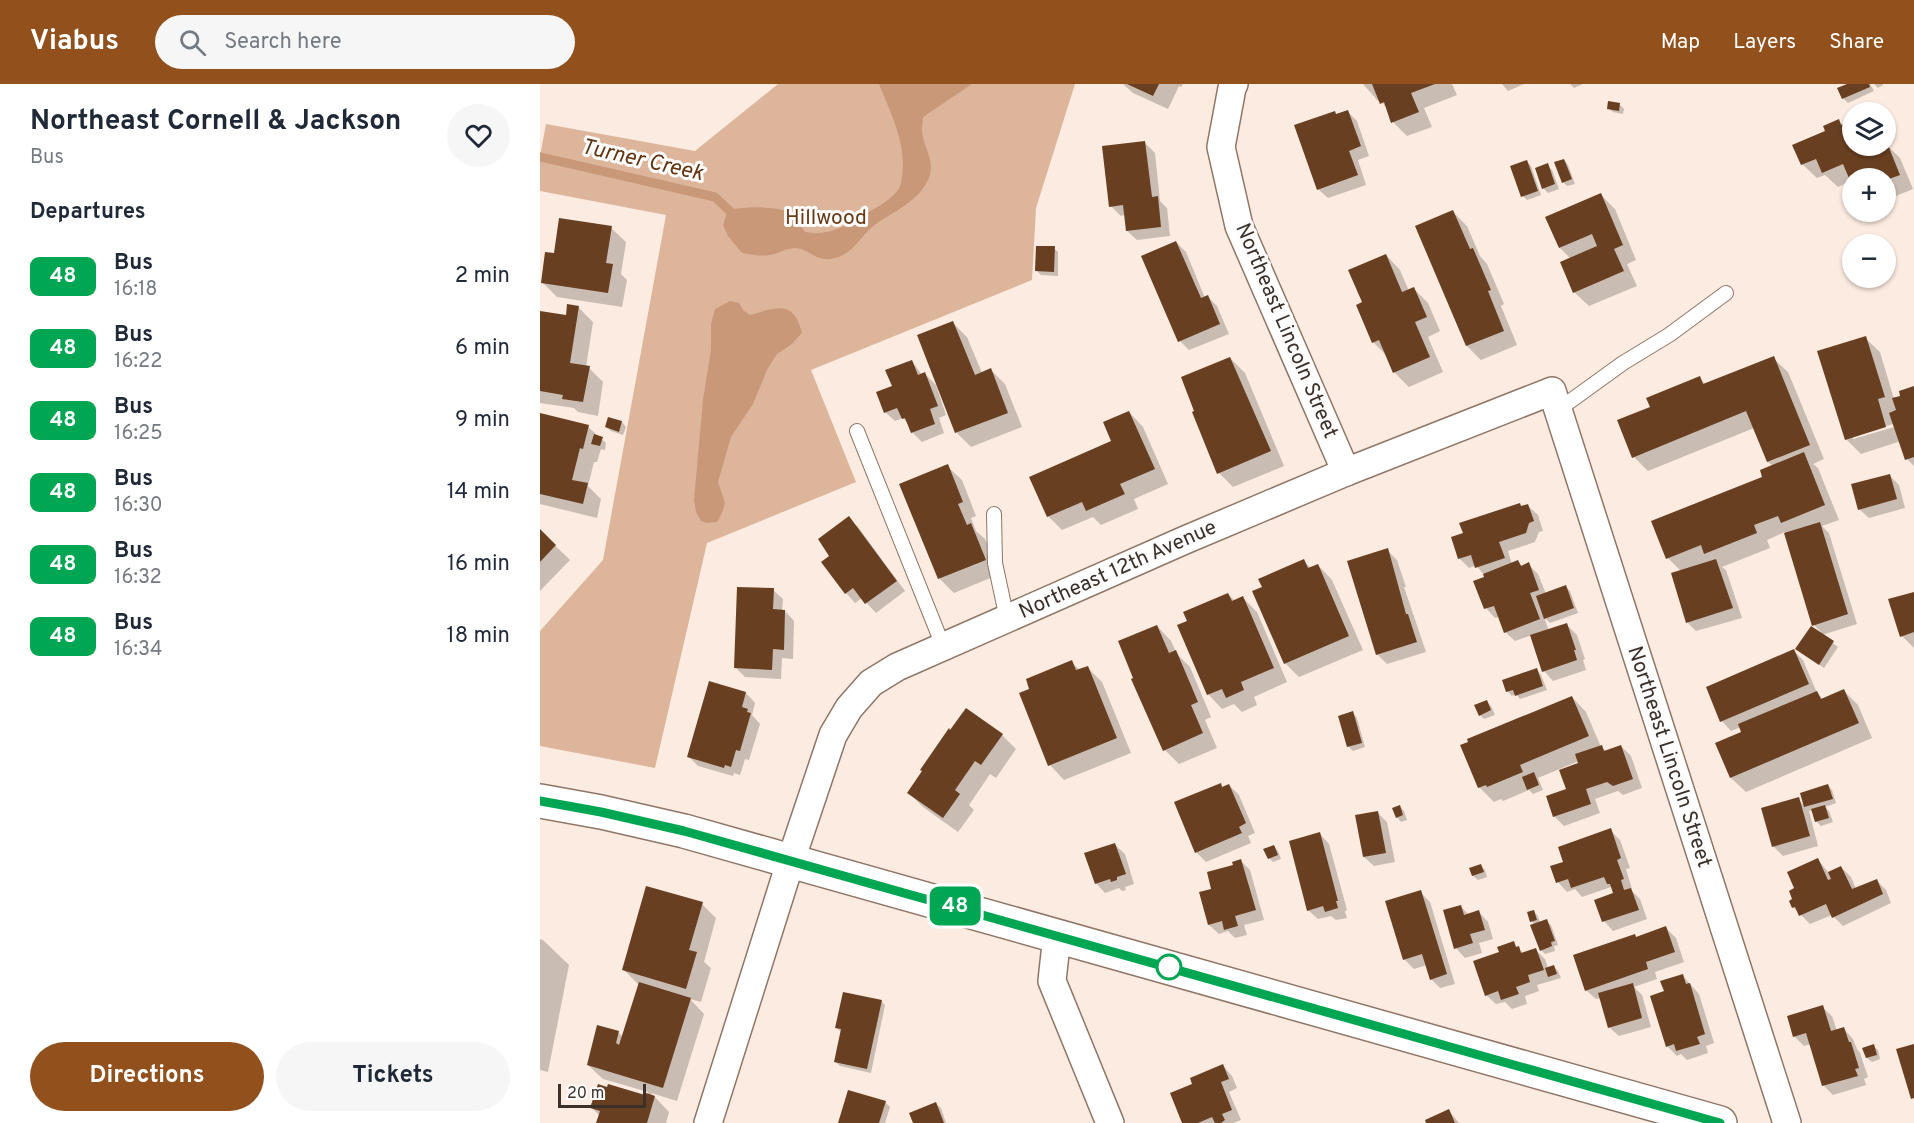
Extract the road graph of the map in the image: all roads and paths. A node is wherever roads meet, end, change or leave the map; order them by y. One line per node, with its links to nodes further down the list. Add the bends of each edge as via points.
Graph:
1 (1234, 84): 5 (street, Northeast Lincoln Street, via 1221,147 1239,226)
2 (1726, 292): 3 (lane, via 1669,335)
3 (1555, 400): 5 (street, Northeast 12th Avenue); 15 (street, Northeast Lincoln Street)
4 (857, 431): 8 (lane)
5 (1346, 472): 7 (street, Northeast 12th Avenue)
6 (994, 514): 7 (lane, via 995,563)
7 (1007, 619): 8 (street, Northeast 12th Avenue)
8 (943, 646): 10 (street, Northeast 12th Avenue, via 871,683 849,708 833,735)
9 (540, 801): 10 (highway, via 684,831)
10 (791, 860): 11 (highway); 12 (street, Northeast 12th Avenue)
11 (1057, 935): 13 (street, via 1052,981); 14 (highway)
12 (708, 1123)
13 (1110, 1123)
14 (1720, 1123)
15 (1787, 1123)

